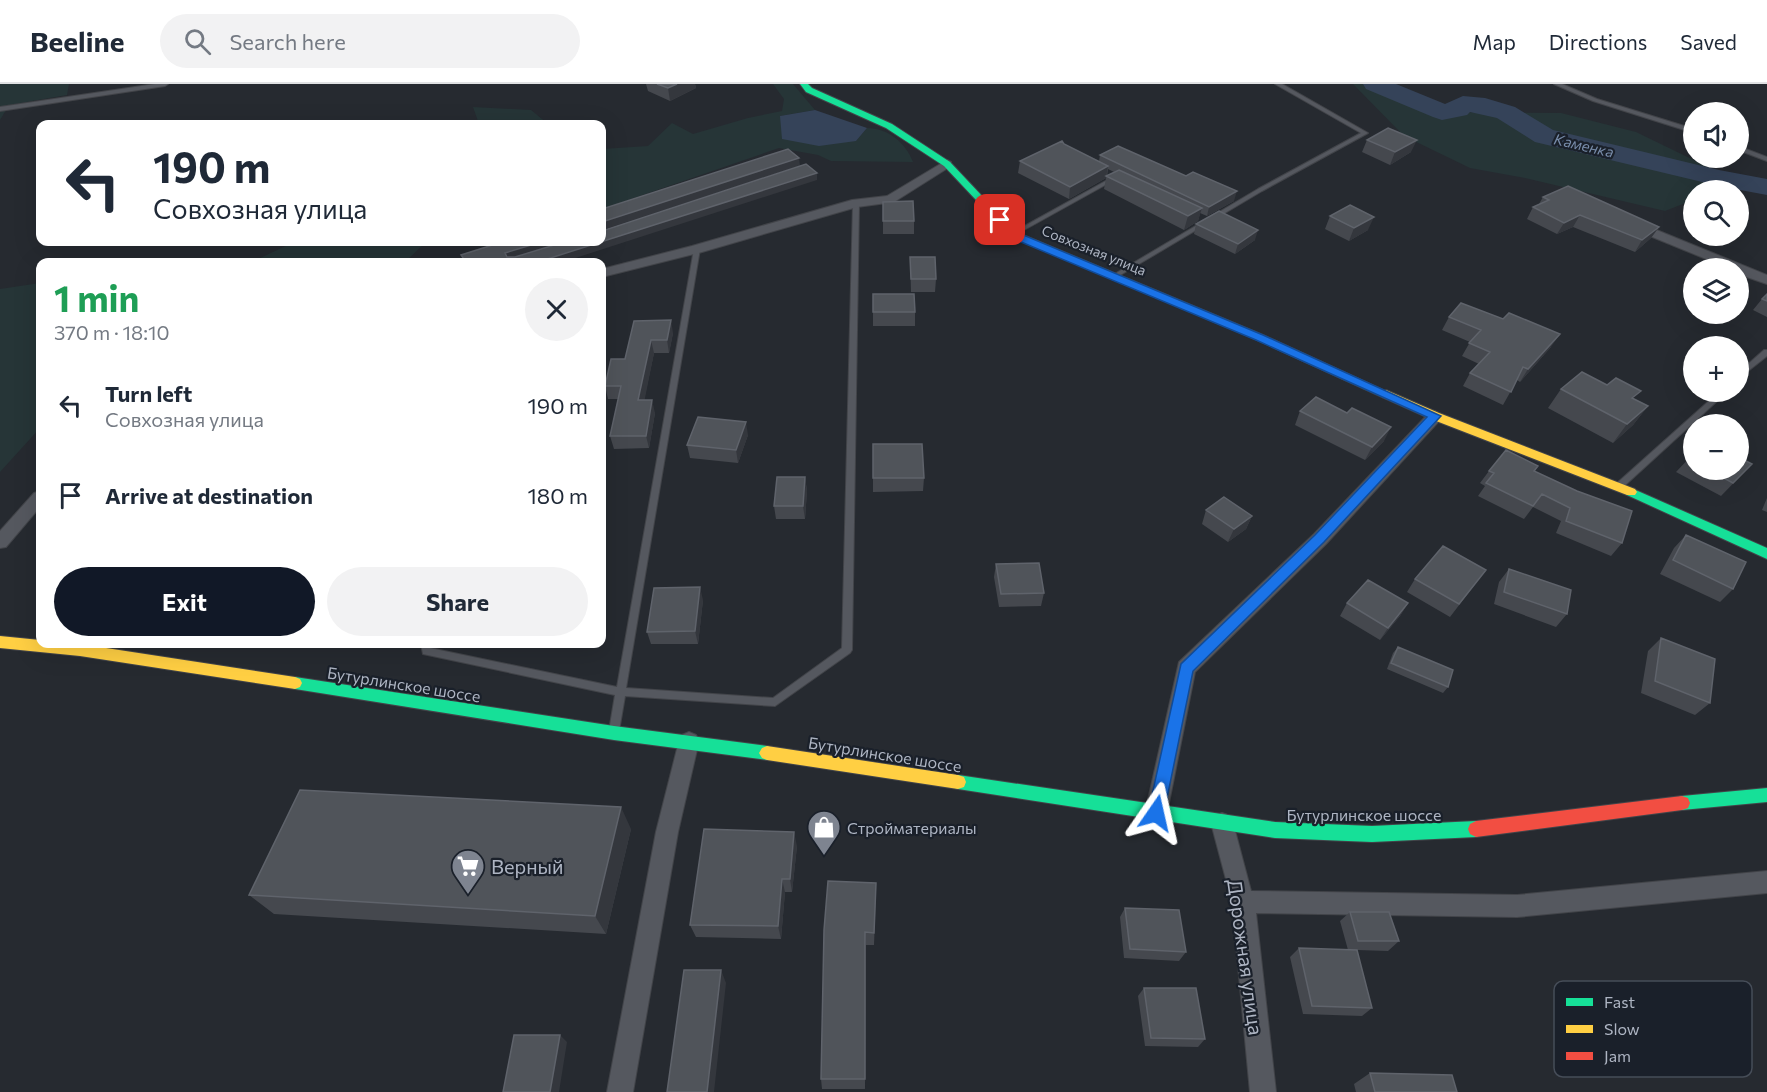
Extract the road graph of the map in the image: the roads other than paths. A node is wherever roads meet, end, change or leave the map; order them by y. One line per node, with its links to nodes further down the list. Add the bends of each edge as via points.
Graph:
1 (165, 84): 5 (lane)
2 (804, 84): 9 (main road, Совхозная улица, via 809,90 889,126)
3 (1278, 84): 16 (lane, via 1365,133)
4 (1557, 84): 6 (lane, via 1594,100)
5 (0, 109)
6 (1683, 128)
7 (1749, 152): 8 (lane)
8 (1767, 159)
9 (947, 164): 13 (street, via 890,199); 17 (main road, Совхозная улица)
10 (1105, 173): 11 (lane)
11 (1115, 178): 12 (lane); 17 (lane)
12 (1125, 183)
13 (856, 203): 18 (street); 36 (lane, via 848,650 775,702)
14 (1197, 216): 16 (lane)
15 (1622, 220): 19 (street)
16 (1207, 221): 22 (lane)
17 (1013, 234): 22 (main road, Совхозная улица)
18 (697, 249): 20 (street); 36 (lane)
19 (1712, 258)
20 (606, 272)
21 (1749, 273): 23 (street)
22 (1115, 276): 27 (main road, Совхозная улица)
23 (1767, 280)
24 (1767, 352): 25 (lane)
25 (1749, 368)
26 (1712, 402): 28 (lane)
27 (1435, 416): 28 (main road, Совхозная улица); 40 (street, via 1320,539 1186,668)
28 (1619, 486): 31 (main road, Совхозная улица)
29 (36, 502): 30 (street)
30 (0, 542)
31 (1767, 554)
32 (0, 642): 33 (main road, Бутурлинское шоссе)
33 (36, 646)
34 (60, 648): 37 (main road, Бутурлинское шоссе)
35 (426, 648): 36 (lane)
36 (620, 692): 37 (lane)
37 (614, 733): 38 (main road, Бутурлинское шоссе)
38 (689, 741): 40 (main road, Бутурлинское шоссе); 44 (street, via 667,832)
39 (1767, 795): 41 (main road, Бутурлинское шоссе, via 1457,831 1313,832)
40 (1156, 813): 41 (main road, Бутурлинское шоссе)
41 (1222, 823): 43 (street, Дорожная улица)
42 (1767, 882): 43 (street, via 1517,906)
43 (1243, 902): 45 (street, Дорожная улица)
44 (620, 1092)
45 (1263, 1092)

